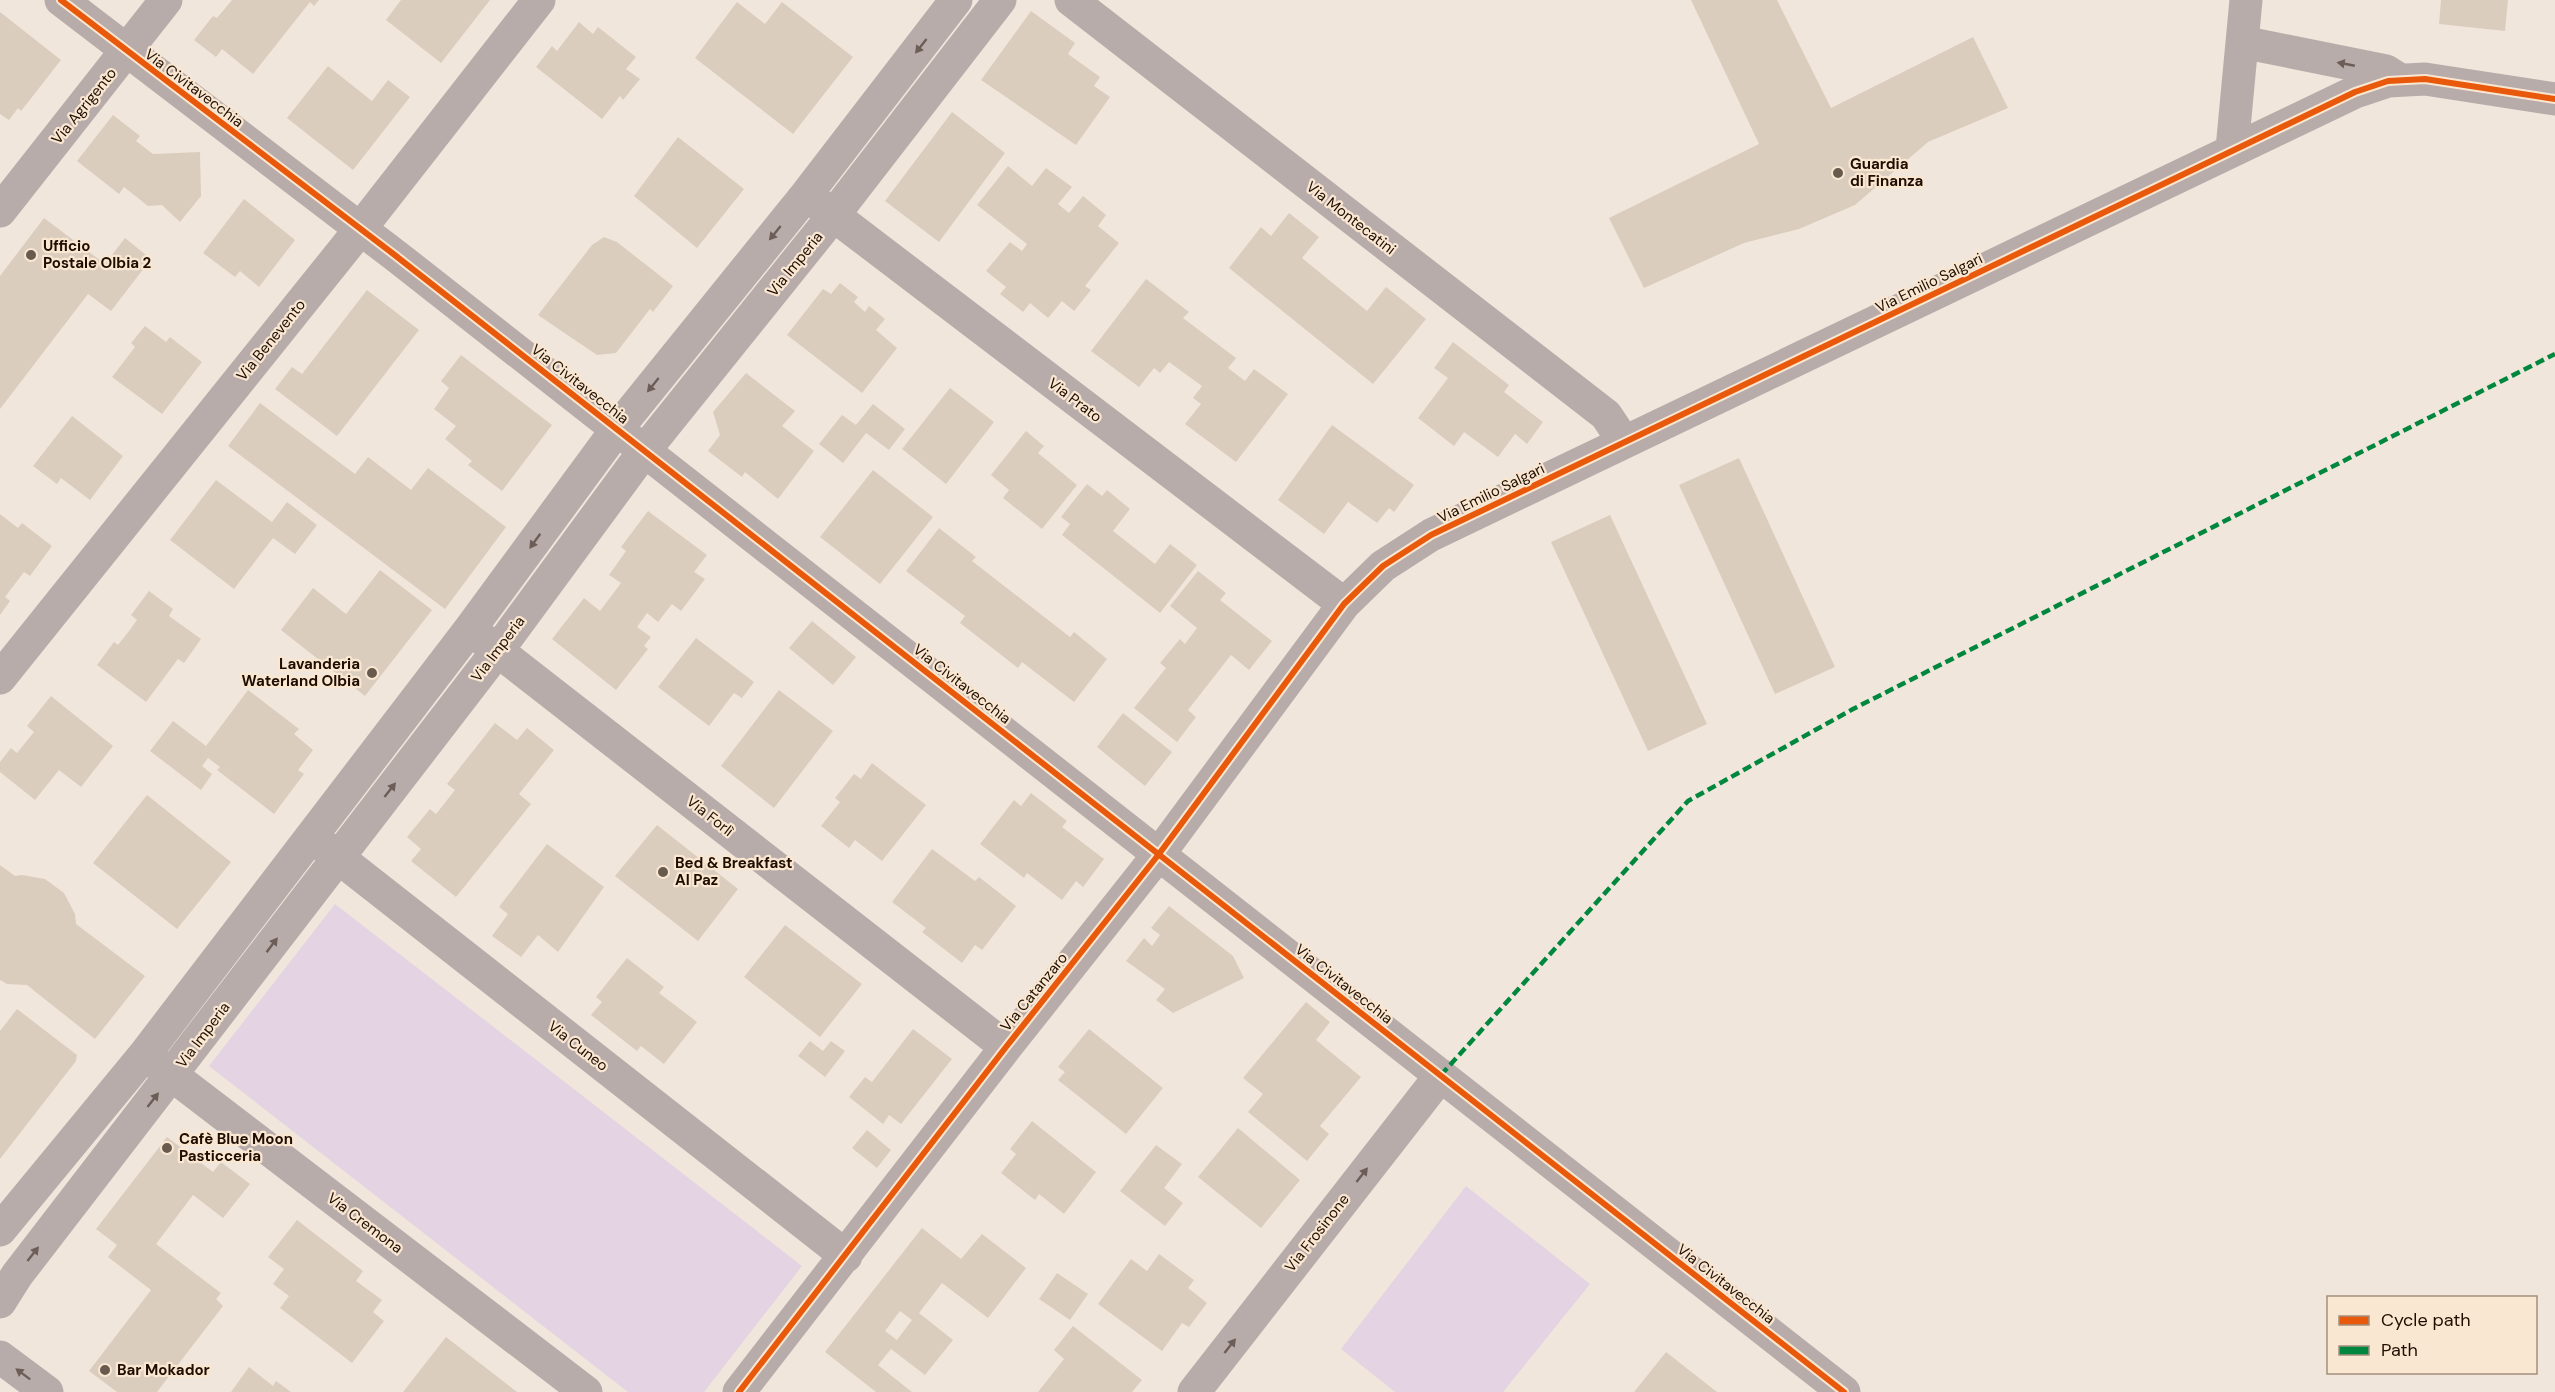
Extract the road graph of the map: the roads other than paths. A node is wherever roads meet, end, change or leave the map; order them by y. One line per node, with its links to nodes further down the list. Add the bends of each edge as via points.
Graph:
1 (61, 0): 9 (street, Via Civitavecchia)
2 (166, 0): 9 (street, Via Agrigento)
3 (539, 0): 16 (street, Via Benevento)
4 (956, 0): 13 (street, one-way to 13)
5 (1000, 0): 15 (street, Via Imperia)
6 (1071, 0): 18 (street, Via Montecatini, via 1606,415)
7 (2246, 0): 8 (street)
8 (2242, 42): 10 (street, Via Emilio Salgari, one-way to 8, via 2386,72); 12 (street)
9 (127, 52): 14 (street, Via Agrigento); 16 (street, Via Civitavecchia)
10 (2402, 81): 11 (street, Via Emilio Salgari, via 2425,79); 12 (street, Via Emilio Salgari, via 2388,81 2355,92)
11 (2555, 99)
12 (2232, 149): 18 (street, Via Emilio Salgari)
13 (806, 195): 15 (street, Via Prato); 17 (street, one-way to 17)
14 (0, 211)
15 (833, 216): 19 (street, Via Imperia); 20 (street, Via Prato)
16 (360, 229): 17 (street, Via Civitavecchia); 23 (street, Via Benevento)
17 (617, 429): 19 (street, Via Civitavecchia); 21 (street, one-way to 21)
18 (1624, 442): 20 (street, Via Emilio Salgari, via 1431,535 1383,566)
19 (645, 450): 22 (street, Via Imperia); 25 (street, Via Civitavecchia)
20 (1344, 604): 25 (street, Via Catanzaro)
21 (470, 629): 22 (street, Via Forlì); 24 (street)
22 (498, 650): 26 (street, Via Imperia, one-way to 22); 27 (street, Via Forlì)
23 (0, 678)
24 (311, 836): 26 (street, Via Cuneo); 28 (street)
25 (1159, 854): 27 (street, Via Catanzaro); 30 (street, Via Civitavecchia)
26 (339, 857): 29 (street, Via Imperia, one-way to 26); 32 (street, Via Cuneo)
27 (1006, 1047): 32 (street, Via Catanzaro)
28 (145, 1054): 29 (street, Via Cremona); 31 (street)
29 (172, 1075): 33 (street, Via Imperia, one-way to 29); 37 (street, Via Cremona)
30 (1441, 1075): 35 (street, Via Frosinone, one-way to 30); 39 (street, Via Civitavecchia)
31 (0, 1230)
32 (846, 1256): 38 (street, Via Catanzaro)
33 (0, 1302)
34 (0, 1357): 36 (street, one-way to 34)
35 (1200, 1390)
36 (47, 1392)
37 (586, 1392)
38 (739, 1392)
39 (1844, 1392)

